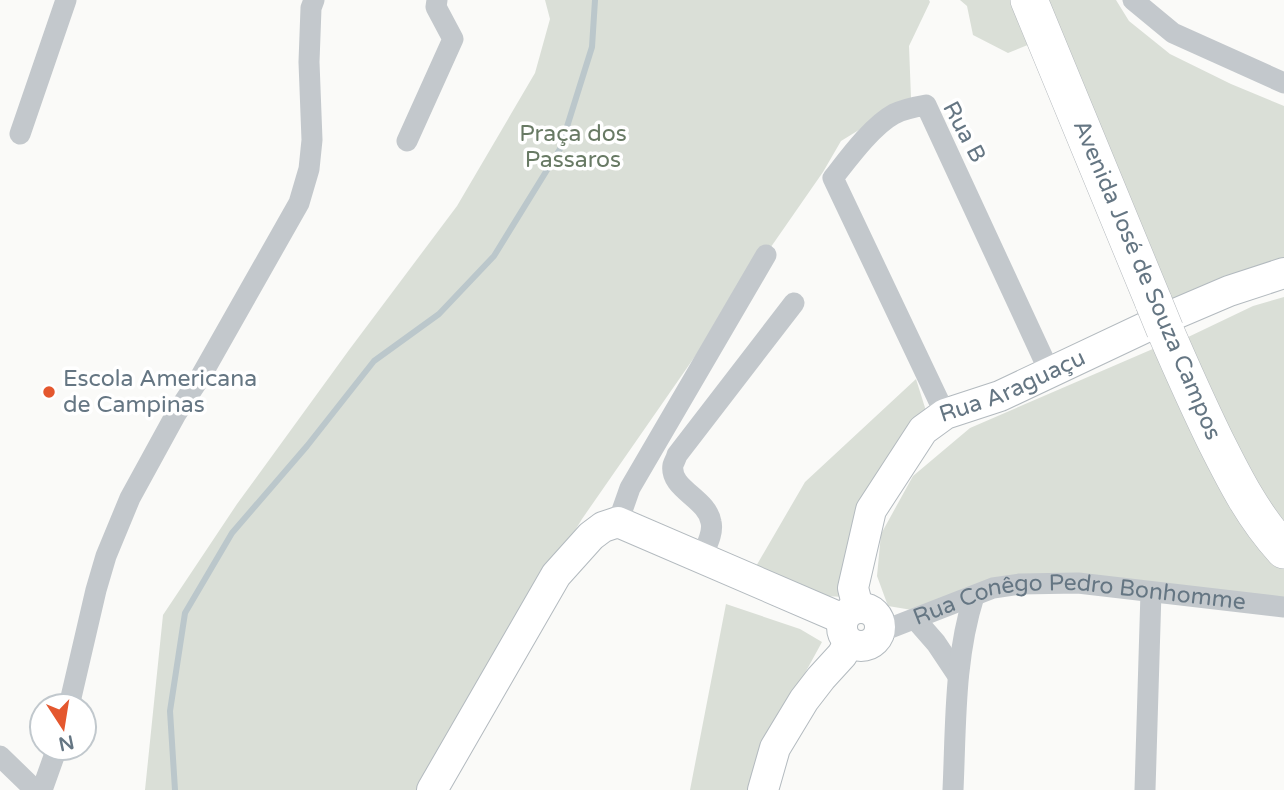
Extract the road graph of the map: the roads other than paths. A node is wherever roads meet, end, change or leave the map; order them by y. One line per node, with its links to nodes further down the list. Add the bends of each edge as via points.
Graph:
1 (66, 0): 7 (street)
2 (314, 0): 24 (street, via 309,62 312,139 299,203 130,498 106,556)
3 (1029, 0): 15 (highway, Avenida José de Souza Campos, via 1192,392 1240,491)
4 (1133, 0): 6 (street, via 1173,33)
5 (430, 2): 8 (street, via 453,38)
6 (1284, 83)
7 (20, 134)
8 (407, 141)
9 (766, 255): 14 (street, via 630,488)
10 (1284, 273): 12 (main road, Rua Araguaçu, via 1161,320)
11 (794, 303): 16 (street, via 673,465 679,485 702,503 712,523)
12 (1050, 373): 13 (main road, Rua Araguaçu); 13 (street, Rua B, via 926,105 892,115 864,139 832,178)
13 (945, 414): 21 (main road, Rua Araguaçu, via 923,430 871,510)
14 (618, 522): 16 (main road); 29 (main road, via 591,536 556,575)
15 (1284, 550)
16 (701, 559): 21 (main road)
17 (1151, 592): 18 (street, Rua Conêgo Pedro Bonhomme, via 1078,583 1020,584); 19 (street, Rua Conêgo Pedro Bonhomme); 32 (street)
18 (974, 596): 20 (street, Rua Conêgo Pedro Bonhomme); 23 (street)
19 (1284, 607)
20 (915, 619): 22 (street, Rua Conêgo Pedro Bonhomme); 23 (street)
21 (850, 623): 22 (main road, via 865,608 876,614); 30 (main road, via 842,655 804,699 775,748)
22 (880, 632)
23 (958, 676): 31 (street)
24 (72, 692)
25 (0, 755): 27 (street)
26 (52, 762): 28 (street)
27 (35, 790)
28 (42, 790)
29 (432, 790)
30 (763, 790)
31 (953, 790)
32 (1145, 790)

